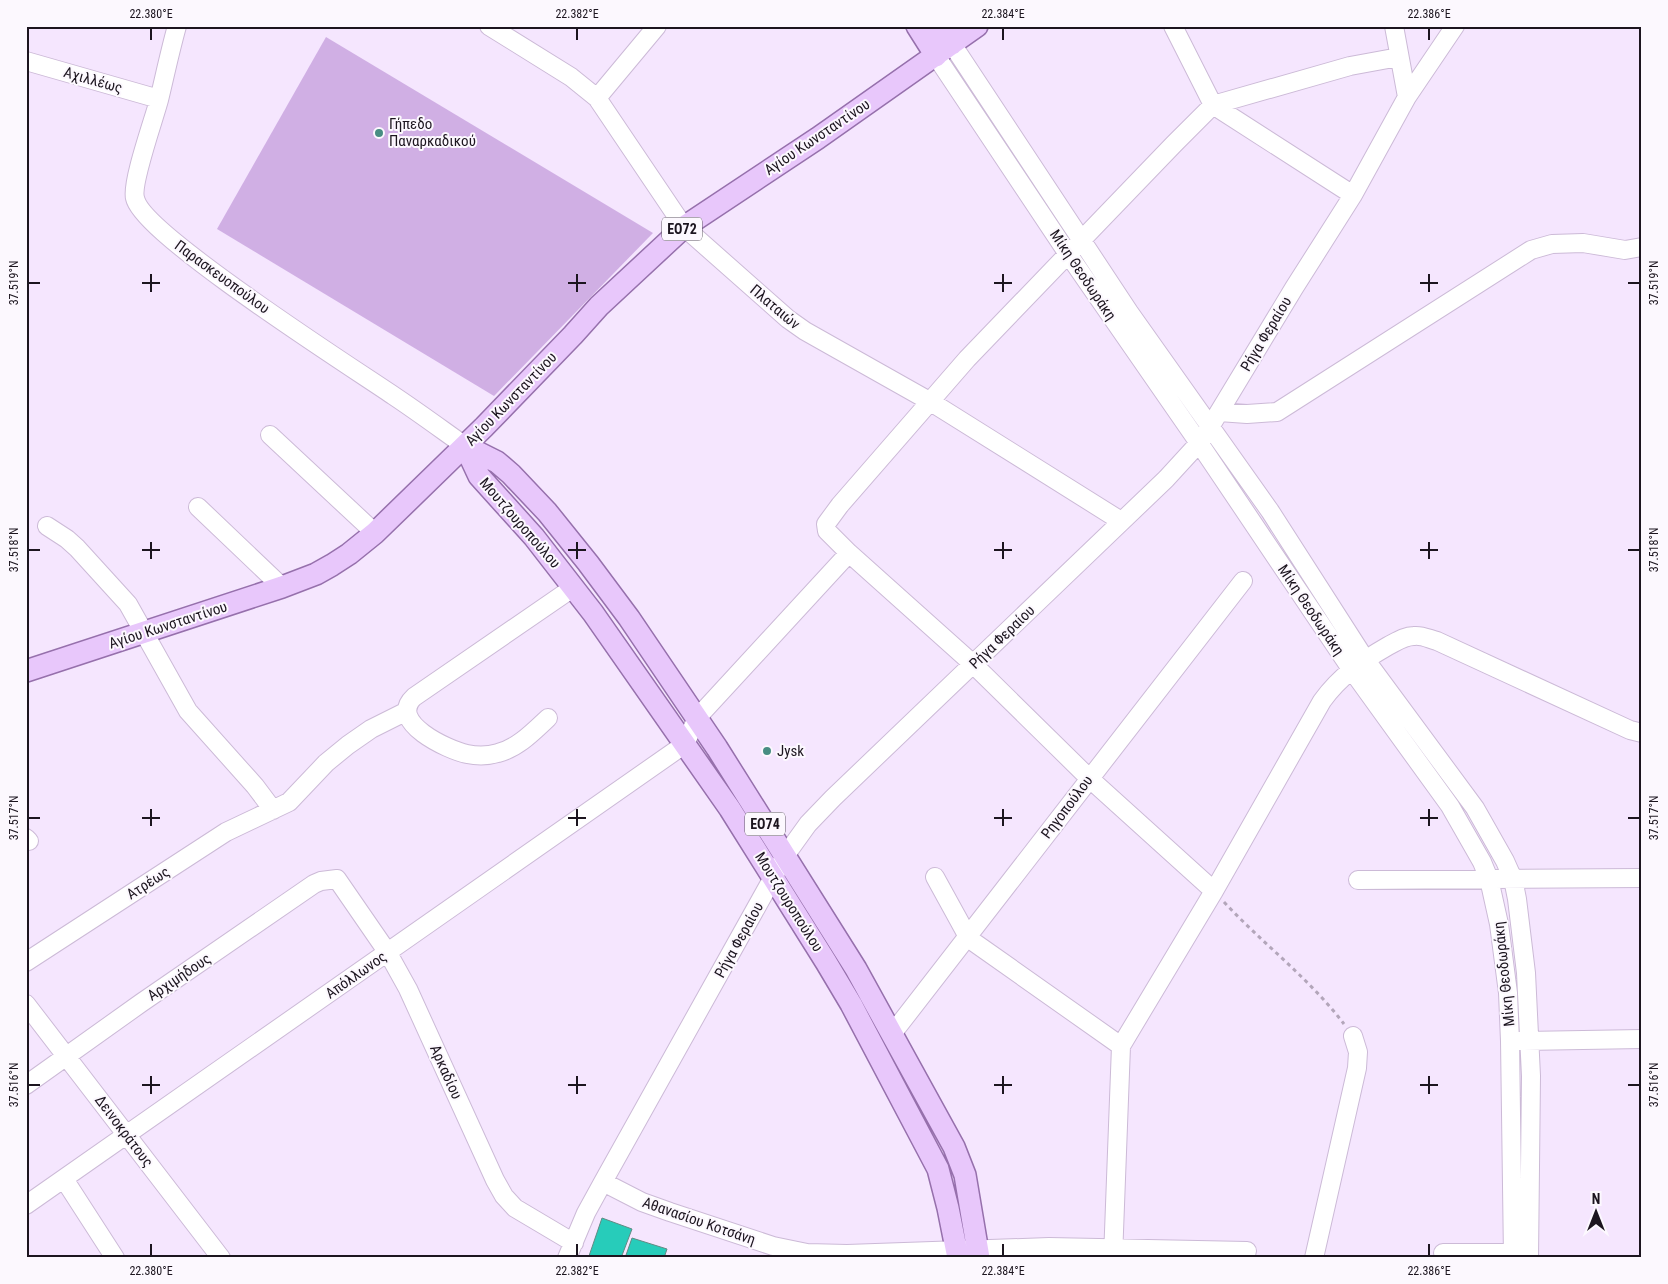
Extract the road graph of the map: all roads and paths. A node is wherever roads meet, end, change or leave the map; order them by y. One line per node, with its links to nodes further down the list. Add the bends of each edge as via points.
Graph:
1 (177, 26): 15 (street, Παρασκευοπούλου)
2 (489, 26): 14 (street, Πλαταιών, via 572,77)
3 (657, 26): 14 (street)
4 (917, 26): 10 (main road, Μίκη Θεοδωράκη)
5 (940, 26): 10 (main road, Μίκη Θεοδωράκη)
6 (977, 26): 10 (main road, ΕΟ72)
7 (1172, 26): 16 (street)
8 (1394, 26): 11 (street)
9 (1455, 26): 13 (street, Ρήγα Φεραίου)
10 (944, 50): 18 (main road, Αγίου Κωνσταντίνου / ΕΟ72); 19 (street, Μίκη Θεοδωράκη); 21 (street, Μίκη Θεοδωράκη)
11 (1399, 57): 13 (street); 16 (street, via 1350,66)
12 (26, 61): 15 (street, Αχιλλέως)
13 (1407, 97): 17 (street, Ρήγα Φεραίου)
14 (597, 98): 18 (street, Πλαταιών)
15 (159, 99): 27 (street, Παρασκευοπούλου, via 134,190 137,206 148,219 171,240 270,312)
16 (1213, 105): 17 (street); 19 (street)
17 (1353, 195): 23 (street, Ρήγα Φεραίου)
18 (684, 227): 22 (street, Πλαταιών, via 788,320); 27 (main road, Αγίου Κωνσταντίνου / ΕΟ72, via 599,306)
19 (1082, 240): 21 (street); 24 (street, Μίκη Θεοδωράκη)
20 (1642, 246): 23 (street, via 1625,250 1583,243 1552,244 1531,250 1277,412)
21 (1068, 254): 22 (street, via 967,359); 26 (street, Μίκη Θεοδωράκη)
22 (931, 402): 29 (street, Πλαταιών); 32 (street, via 826,524 827,531)
23 (1219, 412): 24 (street, Ρήγα Φεραίου)
24 (1210, 427): 26 (street, Ρήγα Φεραίου); 38 (street, Μίκη Θεοδωράκη, via 1270,511)
25 (270, 435): 31 (street)
26 (1199, 443): 29 (street, Ρήγα Φεραίου); 38 (street, Μίκη Θεοδωράκη)
27 (465, 446): 31 (main road, Αγίου Κωνσταντίνου); 35 (main road, Μουτζουροπούλου / ΕΟ74, via 479,476); 42 (main road, Μουτζουροπούλου / ΕΟ74, via 497,462 546,512 612,595)
28 (198, 507): 34 (street)
29 (1121, 521): 37 (street, Ρήγα Φεραίου)
30 (47, 526): 36 (street, via 67,538 111,584 131,608)
31 (376, 533): 34 (main road, Αγίου Κωνσταντίνου, via 332,565)
32 (849, 553): 37 (street); 42 (street)
33 (1243, 580): 45 (street, Ρηγοπούλου)
34 (282, 587): 36 (main road, Αγίου Κωνσταντίνου)
35 (574, 587): 40 (street, via 414,697); 44 (main road, Μουτζουροπούλου / ΕΟ74)
36 (144, 632): 39 (main road, Αγίου Κωνσταντίνου); 46 (street, via 188,711)
37 (973, 664): 45 (street); 47 (street, Ρήγα Φεραίου, via 821,810)
38 (1358, 664): 43 (street, via 1403,638 1422,636); 52 (street, Μίκη Θεοδωράκη, via 1450,806); 53 (street, Μίκη Θεοδωράκη, via 1475,808); 55 (street, via 1332,688 1317,708)
39 (26, 672)
40 (407, 711): 41 (street, via 413,723 429,739 466,754 483,756 513,747); 46 (street, Ατρέως, via 348,745 289,802)
41 (548, 718)
42 (697, 718): 44 (street); 47 (main road, Μουτζουροπούλου / ΕΟ74)
43 (1642, 733)
44 (685, 744): 49 (main road, Μουτζουροπούλου / ΕΟ74); 57 (street, Απόλλωνος)
45 (1089, 778): 55 (street); 56 (street, Ρηγοπούλου)
46 (273, 810): 58 (street, Ατρέως, via 226,832)
47 (785, 856): 49 (street, Ρήγα Φεραίου); 60 (main road, Μουτζουροπούλου / ΕΟ74, via 856,969)
48 (935, 877): 56 (street)
49 (774, 878): 70 (street, Ρήγα Φεραίου); 78 (main road, Μουτζουροπούλου / ΕΟ74, via 851,1004 930,1152 943,1184)
50 (1642, 878): 53 (street)
51 (337, 879): 57 (street, Αρκαδίου); 66 (street, Αρχιμήδους, via 314,884)
52 (1489, 879): 53 (street); 54 (street); 64 (street, Μίκη Θεοδωράκη, via 1505,962)
53 (1513, 879): 63 (street, Μίκη Θεοδωράκη, via 1521,921)
54 (1358, 880)
55 (1214, 891): 61 (path, via 1310,984); 65 (street)
56 (968, 937): 60 (street, Ρηγοπούλου); 65 (street)
57 (388, 952): 68 (street, Απόλλωνος); 72 (street, Αρκαδίου, via 504,1196)
58 (26, 962)
59 (26, 1004): 66 (street, Δεινοκράτους)
60 (892, 1034): 74 (main road, Μουτζουροπούλου / ΕΟ74, via 963,1169)
61 (1353, 1036): 82 (street, via 1358,1052 1357,1068)
62 (1642, 1039): 63 (street)
63 (1530, 1040): 64 (street); 79 (street, Μίκη Θεοδωράκη)
64 (1510, 1041): 79 (street, Μίκη Θεοδωράκη)
65 (1121, 1046): 75 (street)
66 (66, 1056): 67 (street, Αρχιμήδους); 68 (street, Δεινοκράτους)
67 (26, 1085)
68 (127, 1135): 69 (street, Απόλλωνος); 81 (street, Δεινοκράτους)
69 (64, 1179): 71 (street, Απόλλωνος); 80 (street)
70 (603, 1182): 72 (street, Ρήγα Φεραίου); 77 (street, Αθανασίου Κοτσάνη, via 635,1199)
71 (26, 1205)
72 (570, 1250)
73 (1247, 1251): 75 (street, Αθανασίου Κοτσάνη)
74 (979, 1253): 75 (street, Αθανασίου Κοτσάνη, via 1049,1247); 78 (street, Αθανασίου Κοτσάνη)
75 (1113, 1253)
76 (1443, 1253): 79 (street)
77 (788, 1254): 78 (street, Αθανασίου Κοτσάνη)
78 (957, 1254)
79 (1521, 1255)
80 (115, 1258)
81 (220, 1258)
82 (1314, 1258)

